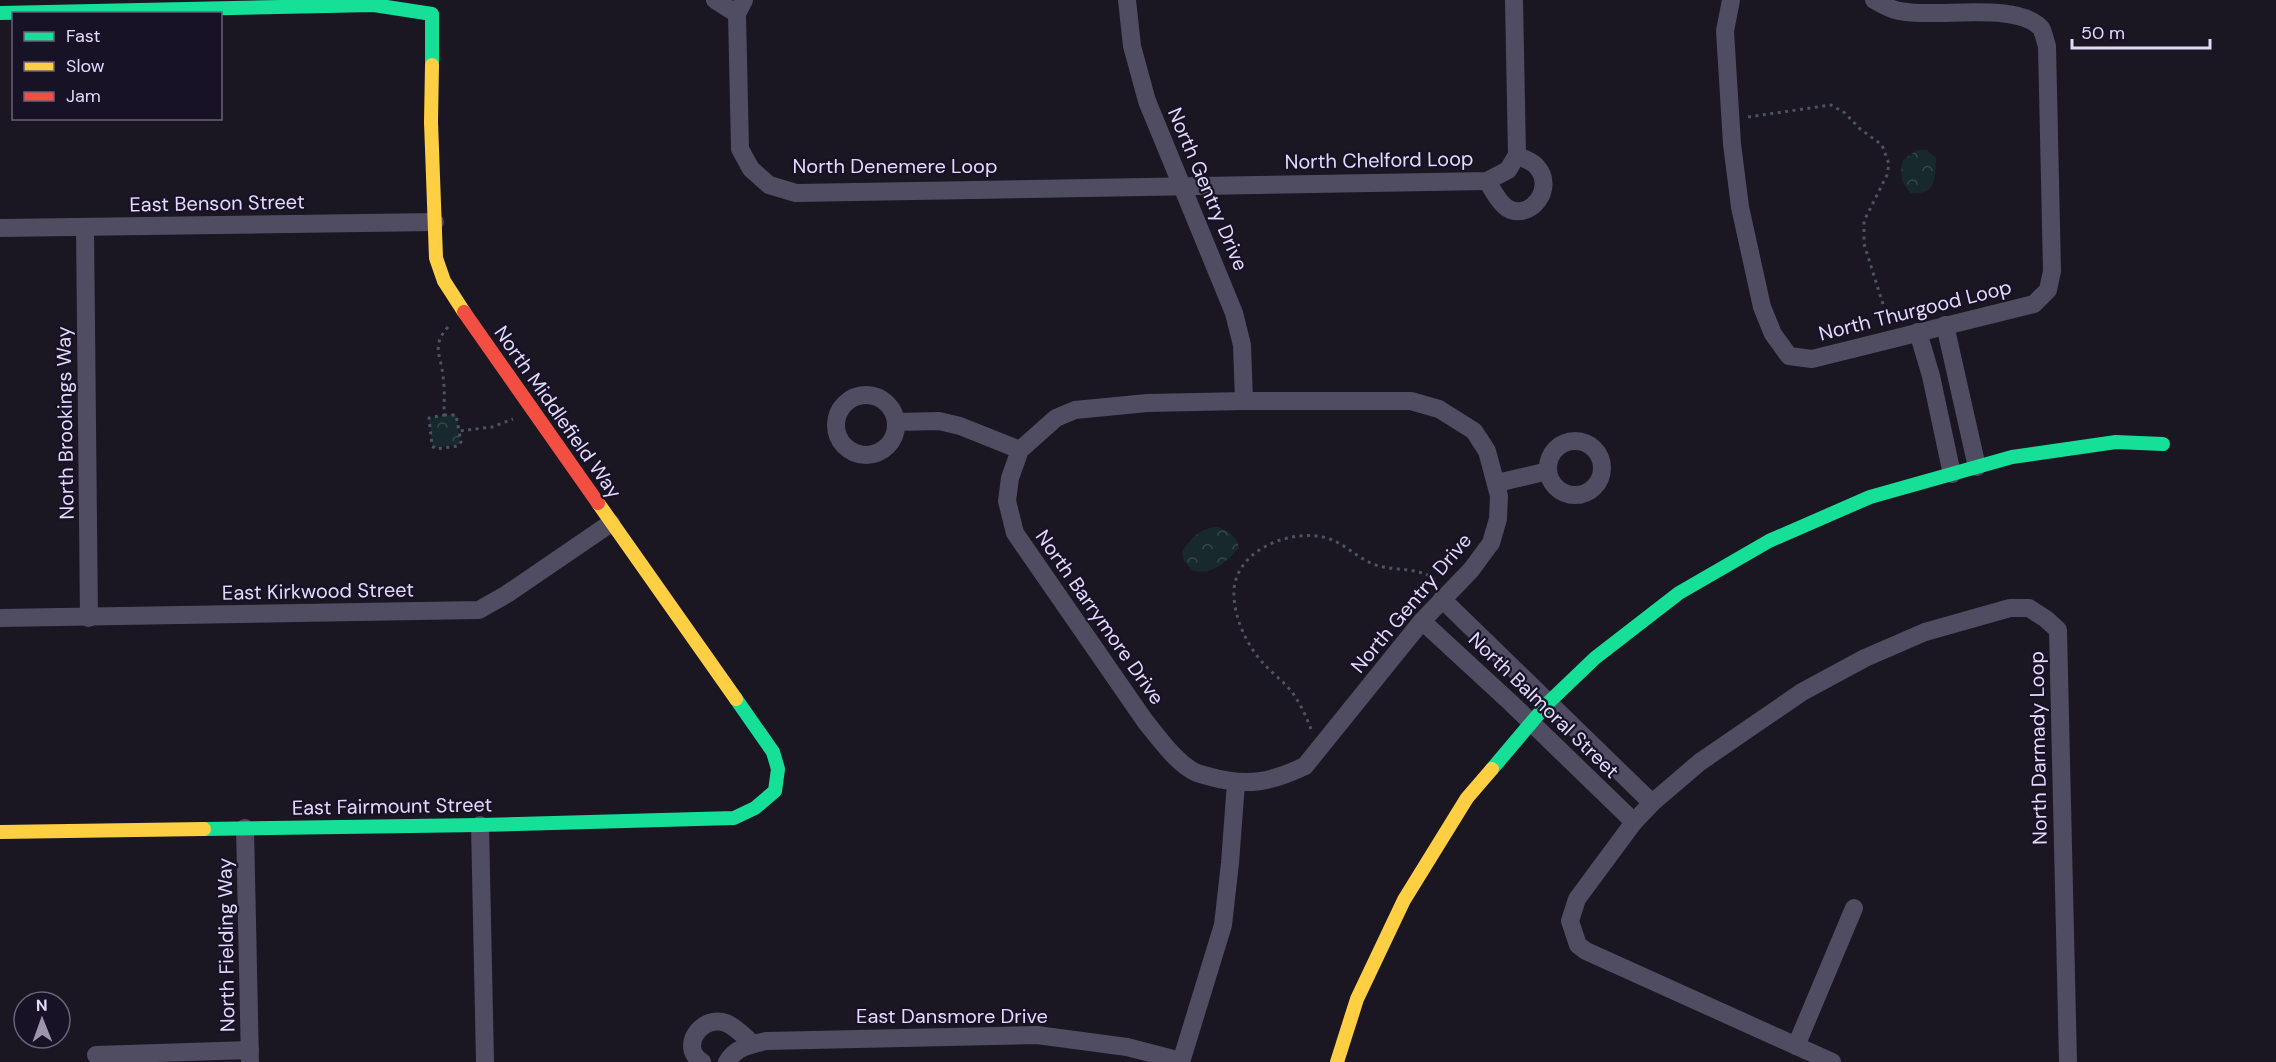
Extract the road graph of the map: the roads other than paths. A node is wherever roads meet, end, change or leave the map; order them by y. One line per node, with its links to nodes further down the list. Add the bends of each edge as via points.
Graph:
1 (716, 0): 6 (street)
2 (1127, 0): 10 (street, North Gentry Drive, via 1132,46 1147,101)
3 (1514, 0): 8 (street)
4 (1731, 0): 15 (street, North Thurgood Loop, via 1725,31 1732,144 1740,207 1762,307 1773,334 1790,356 1812,358)
5 (1874, 0): 14 (street, North Thurgood Loop, via 1894,10 1915,12 2009,9 2040,28 2047,46 2052,271 2048,290 2034,304)
6 (741, 7): 10 (street, North Denemere Loop, via 740,149 751,169 769,185 796,193)
7 (42, 12): 11 (street, North Middlefield Way, via 374,4 432,14)
8 (1517, 155): 9 (street, North Chelford Loop, via 1508,170); 9 (street, via 1536,165 1542,175 1540,199 1531,207 1506,207)
9 (1487, 181): 10 (street, North Chelford Loop)
10 (1183, 185): 16 (street, North Gentry Drive, via 1234,313 1242,345)
11 (435, 222): 12 (street, East Benson Street); 24 (street, North Middlefield Way, via 436,258 444,280)
12 (85, 227): 13 (street, East Benson Street); 27 (street, North Brookings Way)
13 (0, 228)
14 (1945, 325): 15 (street, North Thurgood Loop); 20 (street)
15 (1918, 332): 22 (street)
16 (1244, 401): 19 (street, North Barrymore Drive, via 1147,403 1075,410 1056,418); 23 (street, North Gentry Drive, via 1411,401 1439,409 1473,431 1487,451)
17 (896, 422): 19 (street, via 939,421)
18 (2163, 444): 20 (street, via 2116,442 2012,457)
19 (1020, 450): 31 (street, North Barrymore Drive, via 1010,477 1007,501 1015,533 1167,748 1194,772)
20 (1977, 467): 22 (street)
21 (1548, 471): 23 (street)
22 (1952, 474): 29 (street, via 1870,497 1769,541 1679,593 1595,658)
23 (1497, 483): 25 (street, North Gentry Drive, via 1498,519 1491,543)
24 (611, 523): 27 (street, East Kirkwood Street, via 479,610); 32 (street, North Middlefield Way, via 773,752 778,769)
25 (1442, 599): 28 (street, North Gentry Drive); 29 (street, North Balmoral Street)
26 (0, 618): 27 (street, East Kirkwood Street)
27 (89, 618)
28 (1422, 621): 30 (street, North Balmoral Street); 31 (street, North Gentry Drive, via 1305,766 1281,777)
29 (1548, 702): 30 (street); 33 (street, North Balmoral Street)
30 (1531, 722): 34 (street, North Balmoral Street); 47 (street, via 1467,798 1404,900 1357,999)
31 (1236, 783): 43 (street, via 1223,925)
32 (775, 791): 35 (street, East Fairmount Street, via 755,808 734,818)
33 (1652, 803): 34 (street, North Darmady Loop); 49 (street, North Darmady Loop, via 1700,762 1802,692 1865,658 1925,632 2010,608 2030,608 2058,630)
34 (1634, 822): 40 (street, North Darmady Loop, via 1577,899 1570,921 1578,945)
35 (480, 825): 36 (street, East Fairmount Street); 44 (street)
36 (245, 828): 37 (street, East Fairmount Street); 42 (street, North Fielding Way)
37 (0, 832)
38 (1854, 908): 40 (street)
39 (753, 1044): 43 (street, East Dansmore Drive, via 1037,1035 1127,1047); 45 (street, via 725,1023 701,1026 692,1042 692,1051); 46 (street, East Dansmore Drive, via 730,1056)
40 (1796, 1046): 48 (street, North Darmady Loop)
41 (96, 1055): 42 (street)
42 (250, 1056)
43 (1181, 1061)
44 (485, 1062)
45 (702, 1062)
46 (727, 1062)
47 (1337, 1062)
48 (1832, 1062)
49 (2067, 1062)

